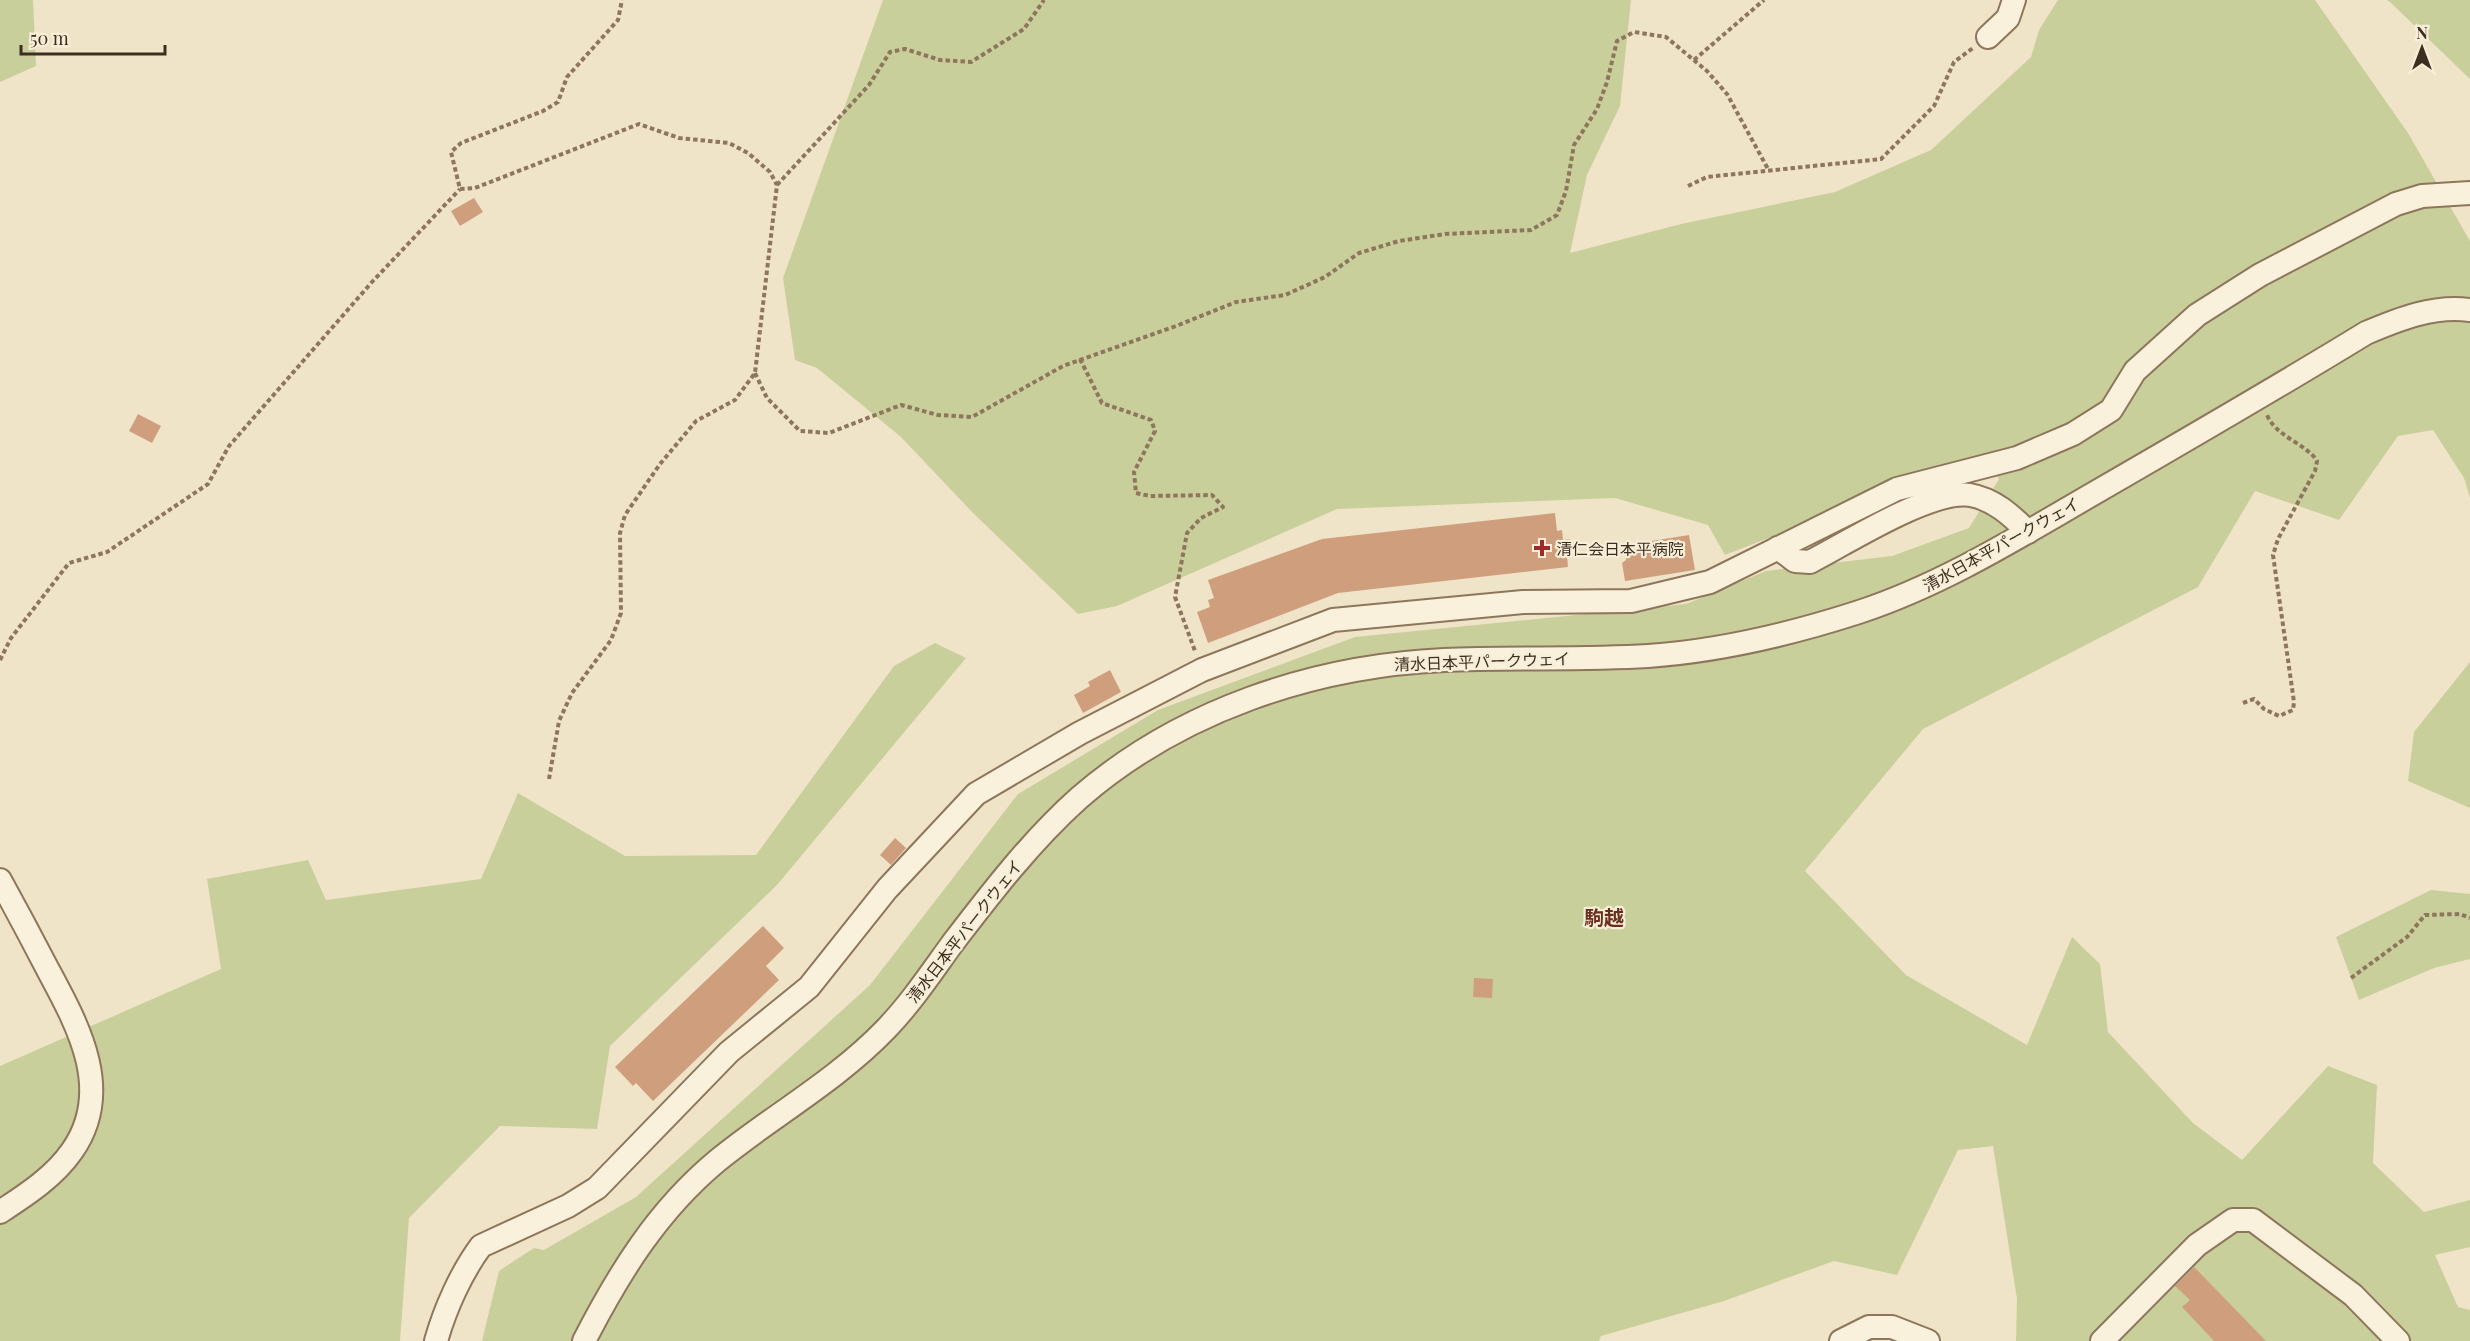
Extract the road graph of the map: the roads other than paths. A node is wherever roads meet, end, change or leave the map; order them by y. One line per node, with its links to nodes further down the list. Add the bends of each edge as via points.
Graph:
1 (2014, 0): 2 (street, via 2008,18)
2 (1988, 37)
3 (2470, 193): 6 (street, via 2422,196 2396,204 2260,275 2197,315 2135,371 2111,410 2073,434 2017,458 1897,489)
4 (2470, 310): 5 (street, 清水日本平パークウェイ, via 2439,310 2393,321 2366,333)
5 (2028, 532): 6 (street, via 1990,501 1970,495 1949,495 1921,505 1810,562 1794,561); 10 (street, 清水日本平パークウェイ, via 1911,593 1781,634 1644,656 1441,660 1329,674 1230,706 1175,734 1121,766 1049,827 994,888 888,1027 861,1053 717,1161 676,1198 645,1235 612,1286)
6 (1778, 548): 9 (street, via 1710,582 1631,601 1523,602 1333,620 1202,670 1080,733 976,794 887,889 808,987 729,1052 597,1188 568,1206 481,1246 471,1258)
7 (0, 880): 8 (street, via 73,1017 87,1054 92,1097 82,1135 56,1170)
8 (0, 1212)
9 (436, 1341)
10 (584, 1341)
11 (1841, 1341): 12 (street, via 1869,1327 1892,1327)
12 (1928, 1341)
13 (2102, 1341): 14 (street, via 2196,1245 2233,1220 2253,1220 2353,1295)
14 (2398, 1341)

